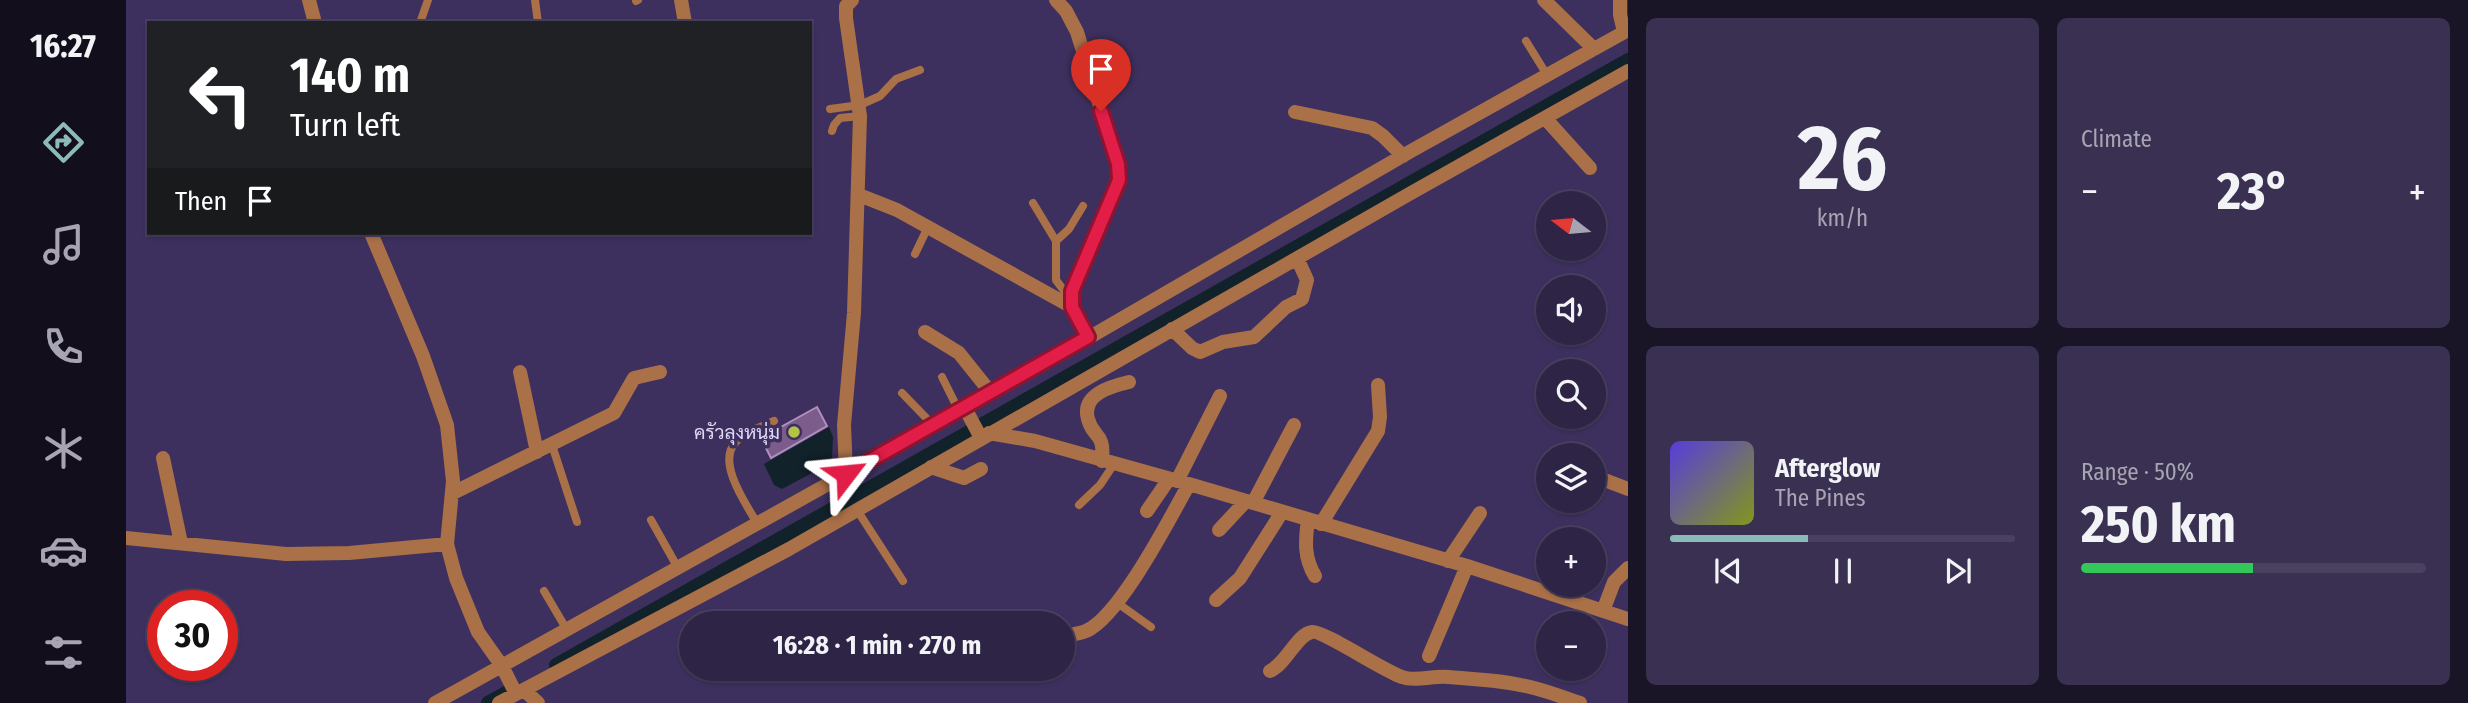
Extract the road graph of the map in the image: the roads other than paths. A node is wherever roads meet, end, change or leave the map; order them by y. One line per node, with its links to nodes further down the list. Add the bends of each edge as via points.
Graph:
1 (309, 0): 9 (street)
2 (428, 0): 10 (lane)
3 (535, 0): 11 (lane)
4 (681, 0): 12 (street)
5 (852, 0): 20 (street, via 846,6 846,18)
6 (1056, 0): 34 (street, via 1077,32 1119,180 1074,283)
7 (1544, 0): 15 (street)
8 (1620, 0): 13 (street)
9 (314, 21)
10 (421, 21)
11 (538, 21)
12 (683, 21)
13 (1626, 31): 15 (street)
14 (1526, 41): 18 (lane)
15 (1594, 49): 18 (street)
16 (920, 70): 20 (lane, via 896,79)
17 (1628, 71): 22 (street)
18 (1547, 75): 24 (street)
19 (830, 109): 20 (lane)
20 (860, 110): 23 (lane, via 840,118); 26 (street)
21 (1295, 112): 24 (street, via 1372,128)
22 (1545, 118): 25 (street); 33 (street)
23 (832, 131)
24 (1403, 156): 37 (street)
25 (1590, 167)
26 (859, 195): 29 (street); 57 (street, via 844,425)
27 (1033, 203): 31 (lane)
28 (1083, 206): 31 (lane)
29 (927, 229): 32 (lane); 34 (street)
30 (372, 235): 61 (street, via 447,425)
31 (1056, 241): 34 (lane, via 1056,280)
32 (915, 254)
33 (1297, 258): 35 (street); 35 (street, via 1307,280 1302,299 1286,307 1254,337 1200,352)
34 (1072, 303): 37 (street)
35 (1172, 329): 50 (street)
36 (925, 332): 44 (street, via 959,353)
37 (1088, 337): 44 (street)
38 (520, 372): 52 (street)
39 (660, 372): 51 (street, via 634,378 614,413)
40 (942, 377): 46 (lane)
41 (1129, 382): 54 (street, via 1096,394 1086,416 1101,439)
42 (1378, 385): 70 (street, via 1378,431)
43 (902, 393): 48 (lane)
44 (991, 393): 46 (street)
45 (1220, 396): 59 (street)
46 (964, 411): 48 (street); 50 (street)
47 (774, 421): 71 (lane, via 734,444 729,455 734,480)
48 (933, 425): 57 (street)
49 (1294, 425): 62 (street)
50 (982, 434): 54 (street, via 1035,441); 55 (street)
51 (552, 445): 52 (street); 69 (lane)
52 (537, 452): 61 (street)
53 (163, 458): 74 (street)
54 (1108, 462): 59 (street); 63 (lane, via 1100,485)
55 (931, 467): 56 (street, via 964,478); 64 (street)
56 (981, 469)
57 (846, 474): 71 (street)
58 (1606, 480): 60 (street)
59 (1178, 481): 62 (street); 65 (street); 84 (street, via 1145,561)
60 (1628, 489)
61 (453, 493): 75 (street)
62 (1249, 502): 66 (street); 72 (street)
63 (1079, 505)
64 (857, 510): 81 (lane); 94 (street)
65 (1147, 511)
66 (1282, 512): 70 (street); 83 (street, via 1240,578)
67 (1480, 513): 76 (street)
68 (651, 520): 78 (lane)
69 (577, 522)
70 (1315, 522): 76 (street); 80 (street, via 1306,536 1307,563)
71 (757, 523): 78 (street)
72 (1219, 530)
73 (126, 538): 74 (street)
74 (181, 543): 75 (street, via 286,554)
75 (447, 544): 92 (street, via 478,632)
76 (1448, 561): 77 (street)
77 (1467, 566): 85 (street); 91 (street)
78 (678, 568): 89 (street)
79 (1628, 568): 85 (street, via 1614,582)
80 (1315, 576)
81 (903, 581)
82 (544, 591): 89 (lane)
83 (1216, 600)
84 (1116, 602): 88 (lane); 90 (street, via 1088,630)
85 (1603, 611)
86 (1606, 612): 87 (street)
87 (1628, 620)
88 (1151, 626)
89 (567, 630): 92 (street)
90 (1075, 634)
91 (1429, 656)
92 (503, 669): 94 (street); 95 (street)
93 (1270, 671): 98 (street, via 1304,635 1315,631 1406,679 1445,676 1490,681 1534,688)
94 (518, 691): 96 (street); 97 (street)
95 (435, 703)
96 (499, 703)
97 (538, 703)
98 (1580, 703)

